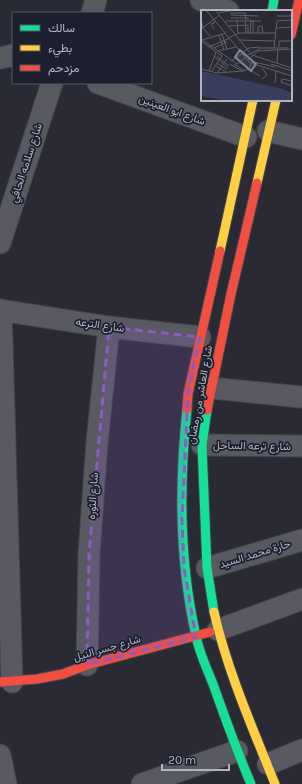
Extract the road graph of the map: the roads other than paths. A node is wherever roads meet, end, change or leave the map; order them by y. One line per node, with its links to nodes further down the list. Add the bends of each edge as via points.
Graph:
1 (96, 0): 7 (street)
2 (201, 0): 5 (street)
3 (274, 0): 6 (main road)
4 (299, 0): 8 (main road)
5 (226, 10)
6 (272, 10)
7 (92, 12)
8 (292, 31)
9 (12, 55): 10 (street)
10 (0, 58)
11 (52, 84): 18 (street, شارع سلامه الحافي)
12 (101, 84): 16 (street, شارع ابو العينين)
13 (253, 101): 16 (main road, شارع العاشر من رمضان)
14 (276, 101): 15 (main road, شارع العاشر من رمضان)
15 (268, 131): 17 (street); 22 (main road, شارع العاشر من رمضان)
16 (246, 137): 21 (main road, شارع العاشر من رمضان)
17 (302, 138)
18 (0, 243)
19 (0, 310): 20 (street, شارع الترعه); 32 (street)
20 (109, 327): 21 (street, شارع الترعه); 31 (street, شارع الثوره, via 89,554)
21 (200, 337): 30 (main road, شارع العاشر من رمضان, via 188,394 183,446 182,520 184,568)
22 (212, 388): 23 (street); 24 (main road, شارع العاشر من رمضان)
23 (302, 397)
24 (202, 445): 25 (street, شارع ترعه الساحل); 27 (main road, شارع العاشر من رمضان)
25 (302, 446)
26 (302, 540): 27 (street, حارة محمد السيد)
27 (207, 568): 29 (main road, شارع العاشر من رمضان)
28 (302, 599): 29 (street)
29 (218, 630): 30 (main road, شارع جسر النيل); 36 (main road, شارع العاشر من رمضان)
30 (196, 636): 31 (main road, شارع جسر النيل); 34 (main road, شارع العاشر من رمضان)
31 (87, 665): 32 (main road, شارع جسر النيل, via 62,674)
32 (6, 682)
33 (302, 750): 36 (street)
34 (236, 751): 38 (street); 39 (main road, شارع العاشر من رمضان)
35 (0, 755): 37 (street)
36 (268, 764): 40 (main road, شارع العاشر من رمضان)
37 (6, 784)
38 (142, 784)
39 (251, 784)
40 (275, 784)

